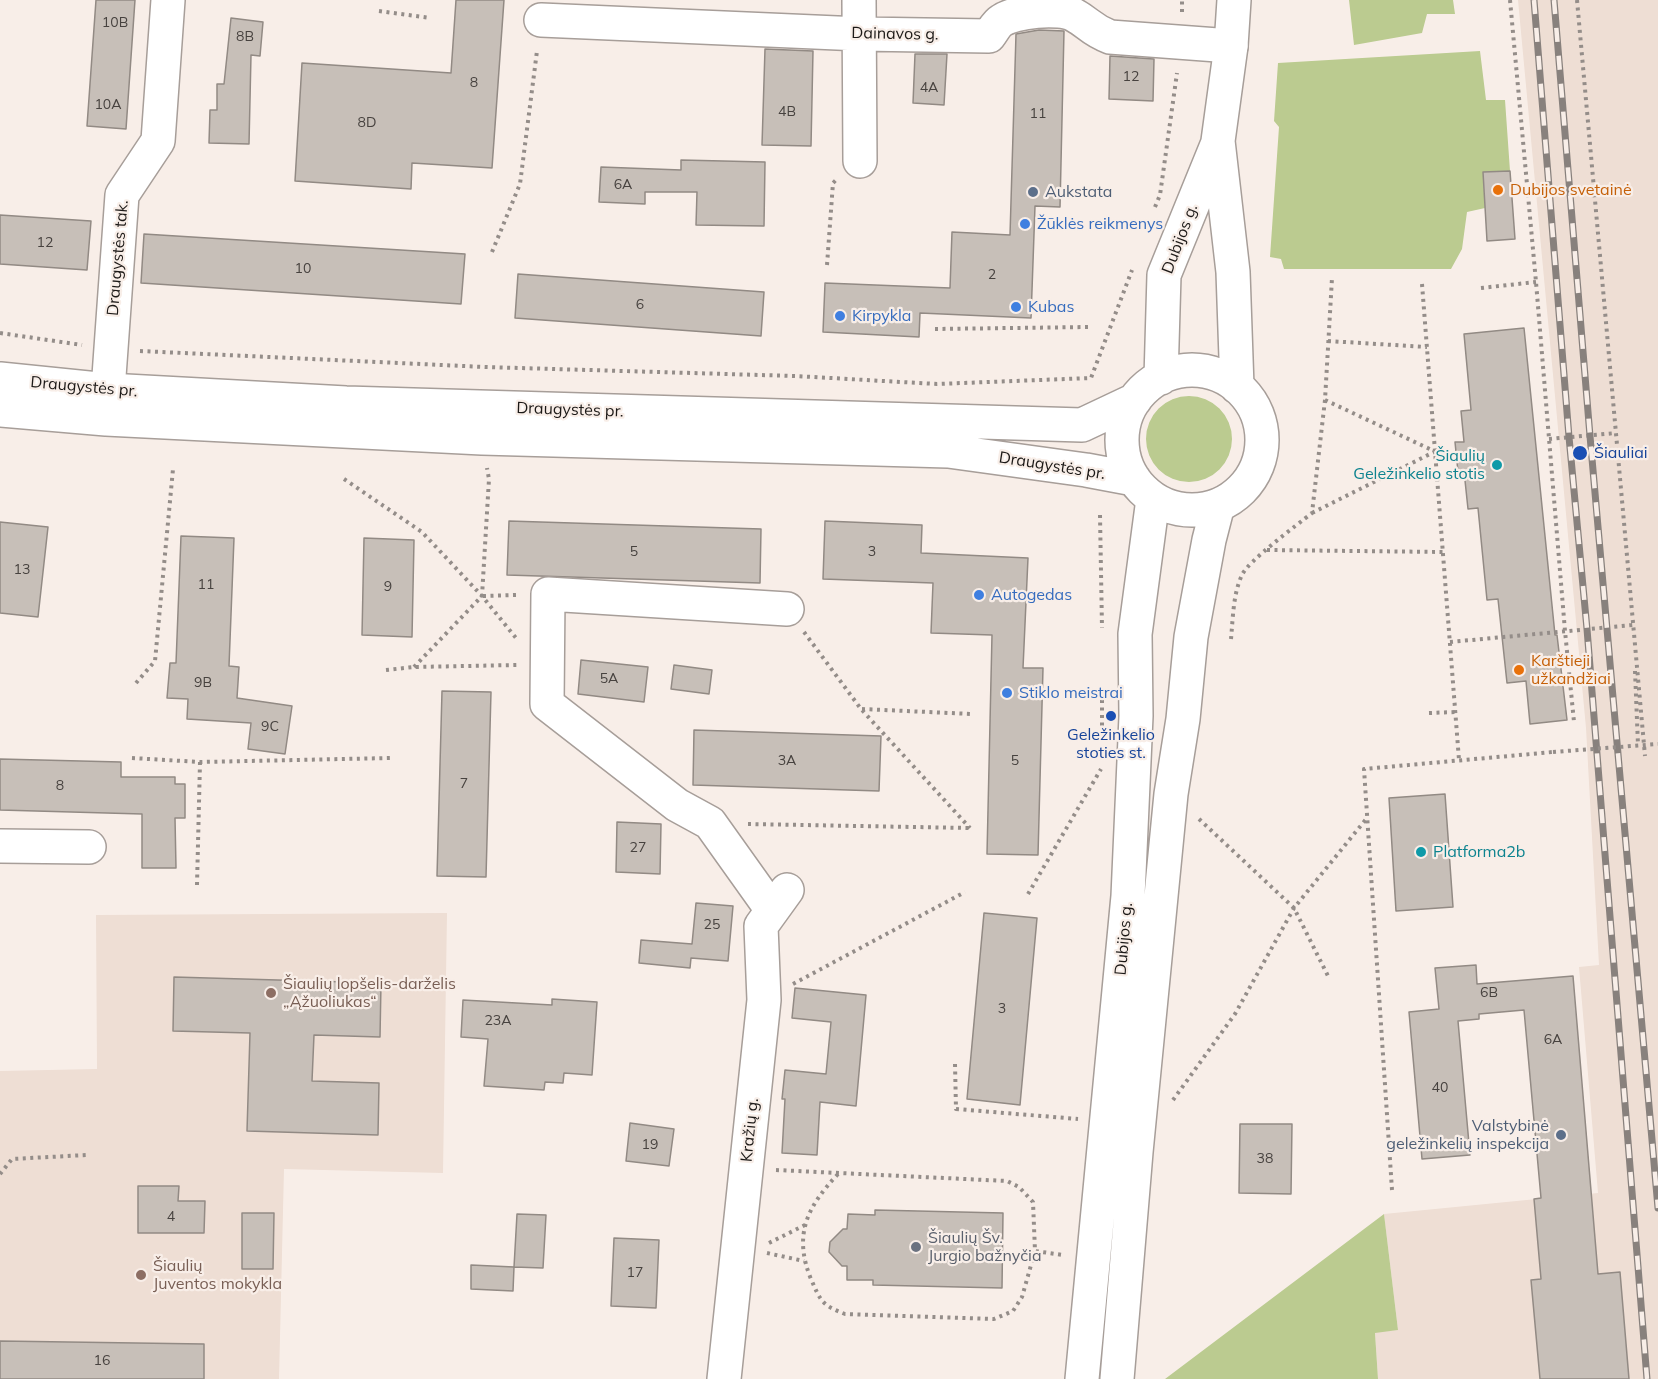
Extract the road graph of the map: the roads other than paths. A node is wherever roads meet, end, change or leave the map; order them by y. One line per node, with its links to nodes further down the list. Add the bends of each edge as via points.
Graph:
1 (168, 0): 13 (main road, Draugystės tak., via 158,141 122,195)
2 (859, 0): 5 (main road)
3 (1234, 0): 6 (main road, Dubijos g.)
4 (542, 20): 5 (main road, Dainavos g.)
5 (860, 34): 6 (main road, Dainavos g., via 989,36 1000,21 1018,14 1059,11 1073,14 1095,32 1110,37); 8 (main road)
6 (1231, 46): 7 (main road, Dubijos g.)
7 (1218, 141): 9 (main road, Dubijos g., via 1164,275); 11 (main road, Dubijos g., via 1233,272)
8 (860, 161)
9 (1161, 378): 11 (main road, via 1192,370 1208,372); 12 (main road)
10 (0, 379): 13 (main road, Draugystės pr.)
11 (1237, 387): 16 (main road, via 1256,412 1262,444 1253,474 1244,487)
12 (1135, 400): 13 (main road, Draugystės pr., via 1082,425 346,403); 15 (main road, via 1124,425 1123,453)
13 (107, 405): 14 (main road, Draugystės pr.); 15 (main road, Draugystės pr., via 482,438 948,451 1086,470)
14 (0, 410)
15 (1144, 489): 16 (main road, via 1168,506 1185,510); 21 (main road, Dubijos g., via 1135,634 1136,716 1128,896)
16 (1218, 505): 22 (main road, Dubijos g., via 1191,637 1171,794)
17 (787, 609): 20 (main road, Kražių g., via 548,594 542,665 547,704 677,805 710,823 780,900 761,926 764,1000)
18 (0, 846): 19 (main road)
19 (89, 847)
20 (724, 1379)
21 (1082, 1379)
22 (1117, 1379)

